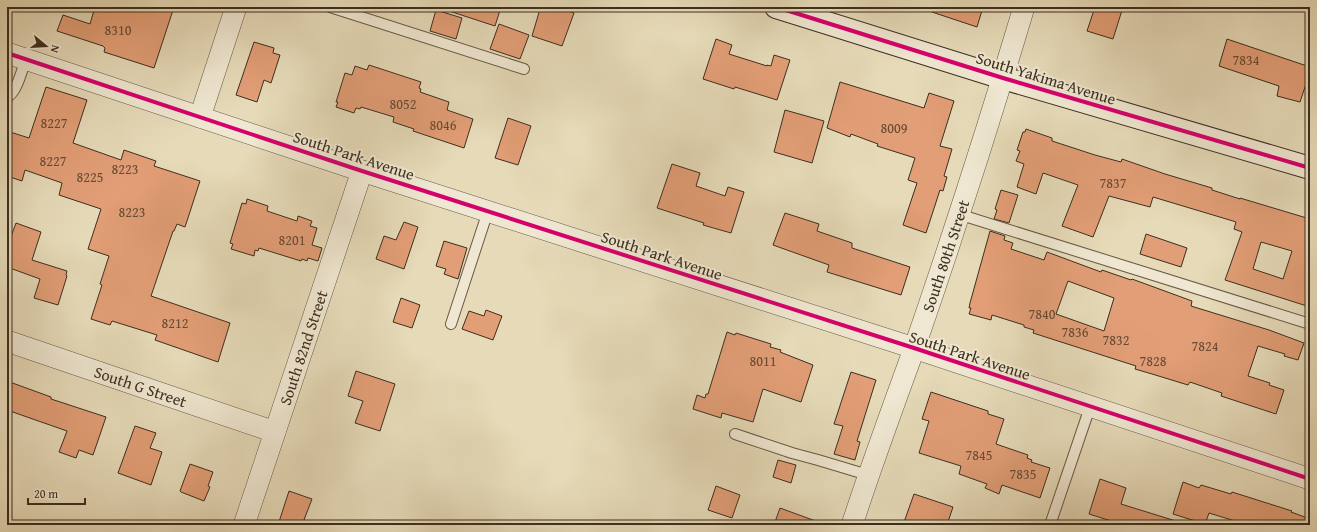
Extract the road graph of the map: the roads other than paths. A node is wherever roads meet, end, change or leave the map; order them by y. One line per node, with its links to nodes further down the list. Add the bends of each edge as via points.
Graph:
1 (236, 7): 9 (street)
2 (330, 7): 6 (lane)
3 (776, 7): 7 (main road, South Yakima Avenue)
4 (1024, 7): 7 (street, South 80th Street)
5 (16, 56): 8 (lane, via 17,84 11,96); 9 (street, South Park Avenue)
6 (524, 69)
7 (1003, 78): 10 (main road, South Yakima Avenue); 13 (street, South 80th Street)
8 (7, 97)
9 (200, 117): 11 (street, South Park Avenue)
10 (1310, 168)
11 (362, 171): 12 (street, South Park Avenue); 19 (street, South 82nd Street)
12 (488, 211): 14 (lane); 17 (street, South Park Avenue)
13 (958, 214): 15 (lane); 17 (street, South 80th Street)
14 (451, 324)
15 (1310, 324)
16 (7, 341): 19 (street, South G Street)
17 (914, 348): 18 (street, South Park Avenue); 21 (street, South 80th Street)
18 (1090, 407): 22 (street, South Park Avenue); 25 (lane)
19 (275, 432): 23 (street, South 82nd Street)
20 (736, 434): 21 (lane)
21 (868, 475): 24 (street, South 80th Street)
22 (1310, 479)
23 (244, 525)
24 (852, 525)
25 (1050, 525)

